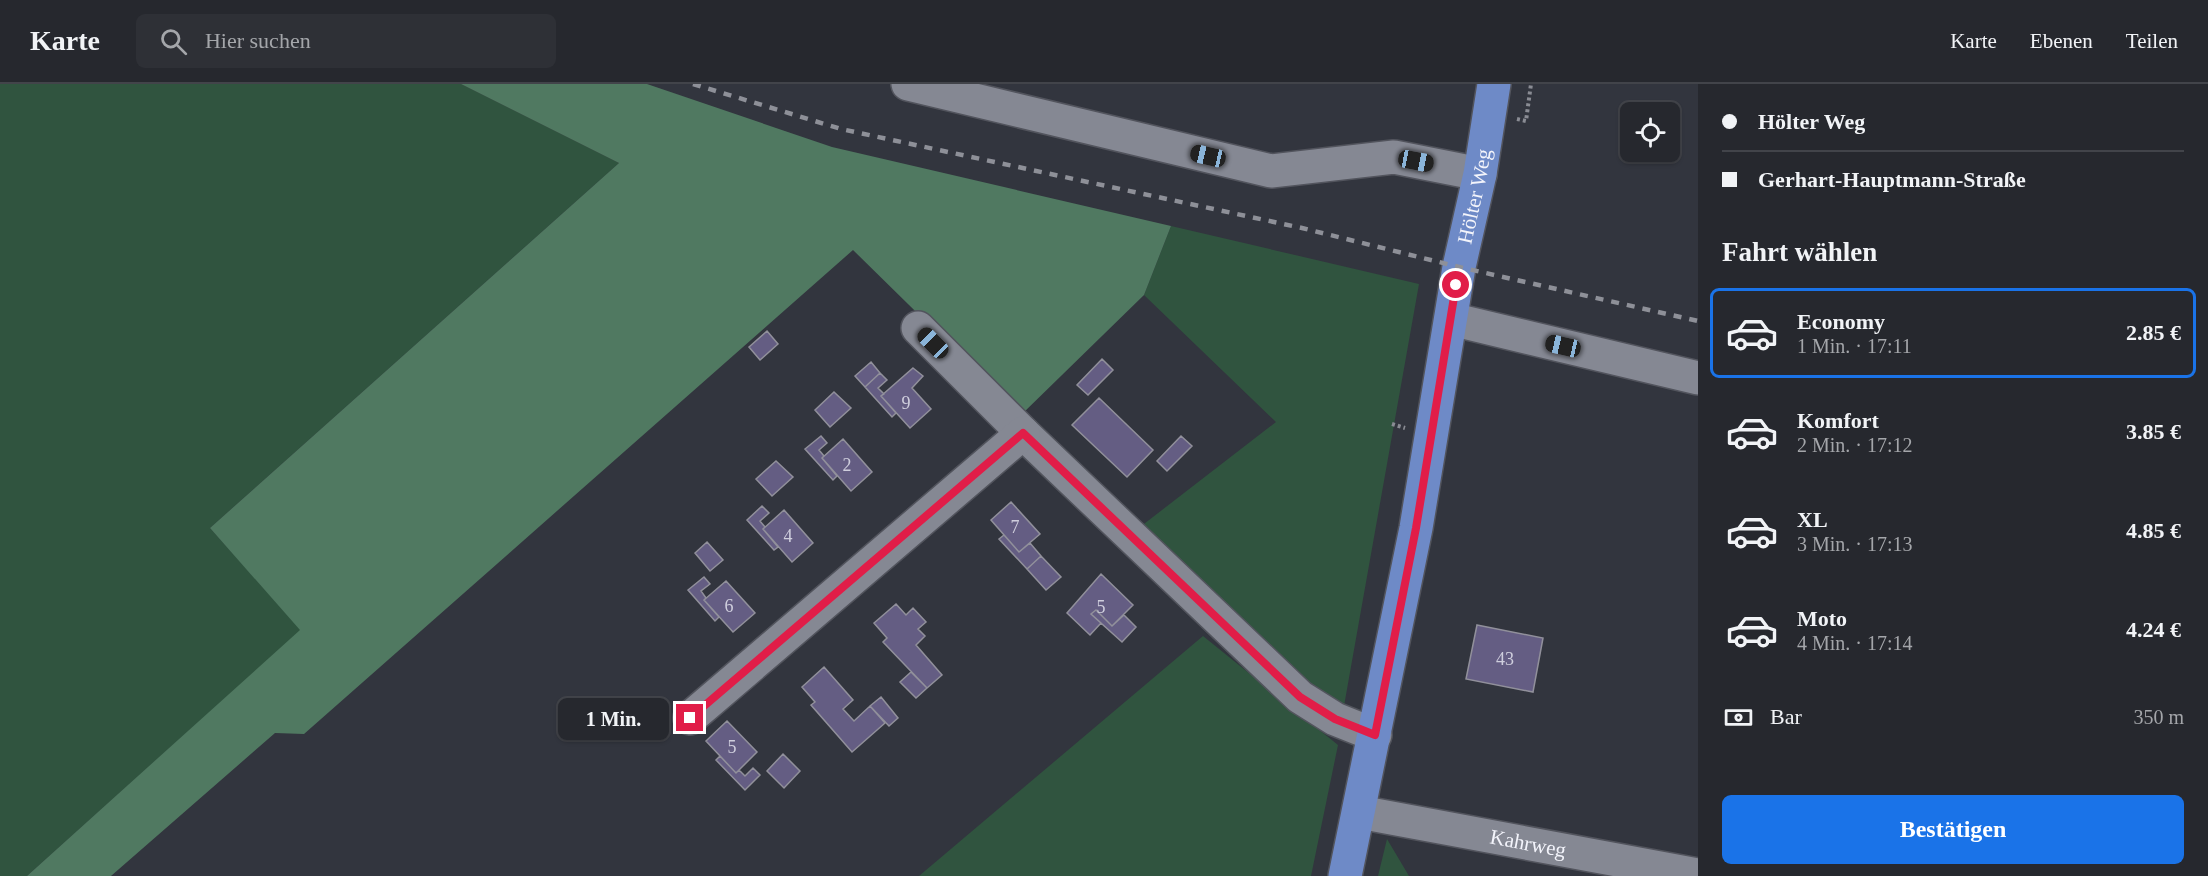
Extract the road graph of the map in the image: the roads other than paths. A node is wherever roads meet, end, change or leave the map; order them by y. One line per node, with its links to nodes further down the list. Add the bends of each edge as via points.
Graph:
1 (908, 84): 3 (street, via 1271,171 1394,157)
2 (1494, 84): 3 (main road, Hölter Weg)
3 (1480, 174): 4 (main road, Hölter Weg)
4 (1451, 319): 6 (street); 9 (main road, Hölter Weg, via 1416,528)
5 (918, 328): 7 (street)
6 (1698, 378)
7 (1023, 433): 8 (street); 9 (street, via 1300,697 1335,719)
8 (690, 718)
9 (1375, 735): 10 (main road, Hölter Weg)
10 (1359, 812): 11 (street, Kahrweg); 12 (main road, Hölter Weg)
11 (1698, 875)
12 (1346, 876)

